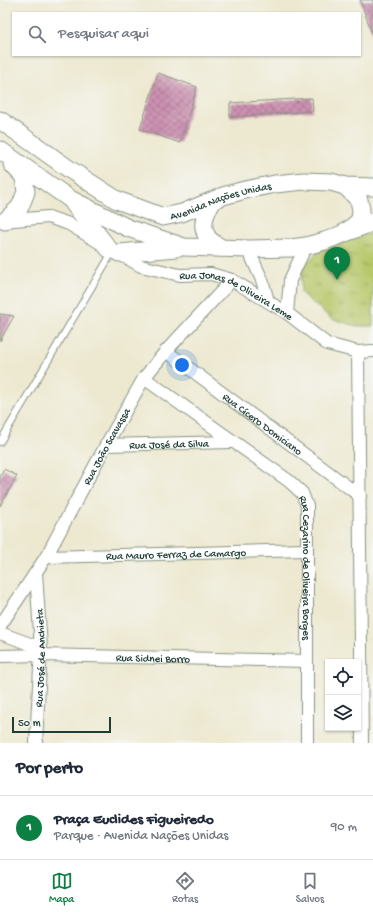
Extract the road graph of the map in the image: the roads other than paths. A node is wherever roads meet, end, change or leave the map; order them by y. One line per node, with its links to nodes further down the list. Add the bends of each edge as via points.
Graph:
1 (0, 120): 6 (main road, Avenida Nações Unidas, via 117,200 162,217)
2 (0, 150): 5 (main road); 7 (main road, via 24,177 26,192 20,208)
3 (345, 186): 4 (main road, Avenida Nações Unidas); 6 (main road, Avenida Nações Unidas, via 332,182 304,181 275,184 235,192); 9 (main road, via 359,200 360,220 349,230)
4 (373, 187)
5 (70, 199): 11 (main road, via 128,228); 14 (main road)
6 (213, 201): 12 (main road, via 206,212 203,226 208,238)
7 (3, 221): 14 (street, Rua Jonas de Oliveira Leme, via 48,217 69,224)
8 (373, 222): 9 (main road)
9 (325, 241): 10 (main road)
10 (306, 246): 13 (main road); 17 (street, via 290,280)
11 (184, 248): 12 (main road); 14 (main road)
12 (221, 248): 13 (main road)
13 (248, 249): 16 (street)
14 (114, 251): 15 (street, Rua Jonas de Oliveira Leme, via 141,266 180,275 211,274); 22 (lane)
15 (232, 280): 16 (street, Rua Jonas de Oliveira Leme); 18 (street, Rua João Scavassa)
16 (268, 300): 17 (street, Rua Jonas de Oliveira Leme)
17 (287, 313): 20 (street, Rua Jonas de Oliveira Leme, via 327,344)
18 (166, 351): 21 (street, Rua João Scavassa); 25 (street, Rua Cícero Domiciano)
19 (373, 351): 20 (street, Rua Jonas de Oliveira Leme)
20 (358, 352): 25 (street)
21 (144, 378): 23 (street, Rua Cezarino de Oliveira Borges); 24 (street, Rua João Scavassa)
22 (0, 442)
23 (232, 442): 24 (street, Rua José da Silva); 26 (street, Rua Cezarino de Oliveira Borges, via 289,481 302,493 307,506)
24 (106, 445): 27 (street, Rua João Scavassa)
25 (360, 496): 36 (street)
26 (306, 550): 27 (street, Rua Mauro Ferraz de Camargo); 33 (street, Rua Cezarino de Oliveira Borges)
27 (46, 557): 28 (street, Rua João Scavassa)
28 (36, 573): 29 (street, Rua João Scavassa); 31 (street, Rua José de Anchieta)
29 (0, 626)
30 (0, 632): 31 (street)
31 (40, 651): 32 (street, Rua Sidnei Borro); 33 (street, Rua Sidnei Borro); 34 (street, Rua José de Anchieta)
32 (0, 656)
33 (307, 661): 35 (street, Rua Cezarino de Oliveira Borges)
34 (36, 743)
35 (307, 743)
36 (362, 743)

